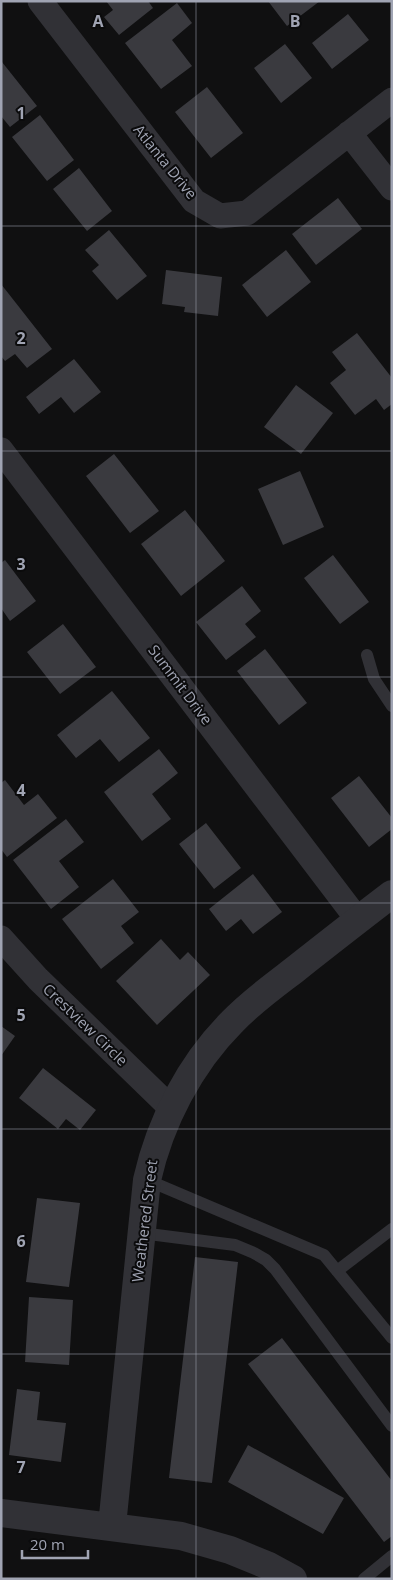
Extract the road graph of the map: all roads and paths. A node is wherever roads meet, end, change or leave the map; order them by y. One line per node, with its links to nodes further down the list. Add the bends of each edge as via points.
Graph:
1 (40, 1): 3 (street, Atlanta Drive, via 194,201 220,216 247,212)
2 (392, 100): 3 (street, Atlanta Drive)
3 (349, 133): 4 (street)
4 (392, 188)
5 (1, 450): 9 (street, Summit Drive)
6 (367, 655): 7 (lane, via 374,679)
7 (392, 706)
8 (392, 894): 9 (street, Weathered Street)
9 (358, 920): 11 (street, Weathered Street, via 232,1021 200,1060)
10 (1, 938): 11 (street, Crestview Circle, via 38,979)
11 (172, 1109): 12 (street, Weathered Street, via 153,1152)
12 (147, 1180): 14 (street, Weathered Street); 15 (lane, via 324,1255)
13 (392, 1229): 15 (lane)
14 (141, 1233): 17 (lane, via 235,1245 266,1260); 19 (street, Weathered Street)
15 (337, 1271): 16 (lane)
16 (392, 1338)
17 (392, 1426)
18 (1, 1513): 19 (street)
19 (112, 1526): 21 (street, via 181,1536 230,1550)
20 (392, 1556): 22 (lane)
21 (293, 1579)
22 (364, 1579)

